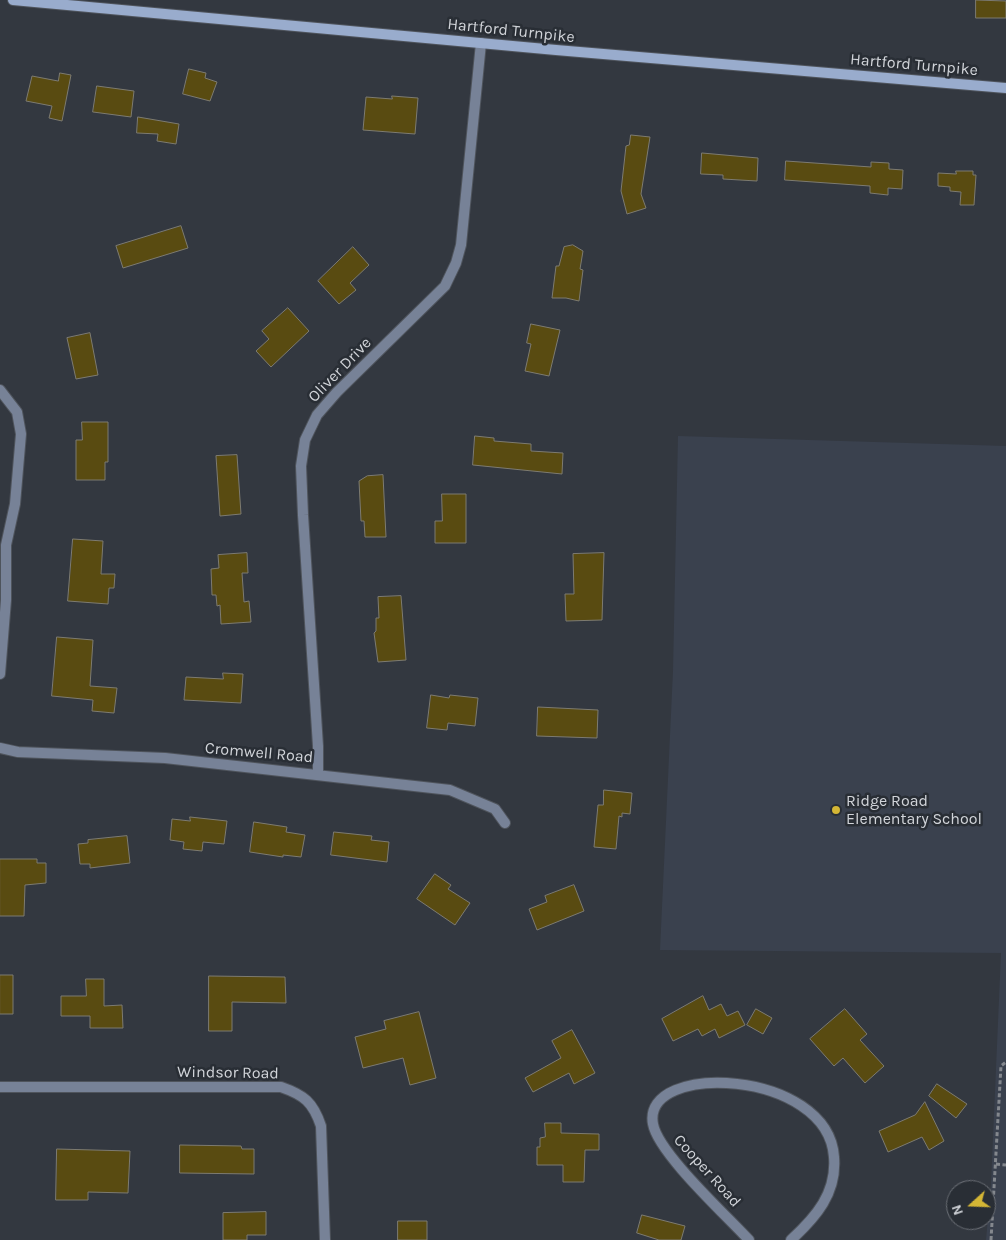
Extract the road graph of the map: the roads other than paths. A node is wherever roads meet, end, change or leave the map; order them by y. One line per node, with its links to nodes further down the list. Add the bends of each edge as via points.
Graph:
1 (13, 0): 2 (main road, Hartford Turnpike)
2 (481, 43): 3 (main road, Hartford Turnpike); 7 (street, Oliver Drive, via 462,236 456,263 445,286 317,415 305,440 301,466)
3 (1006, 88)
4 (0, 390): 5 (street, via 17,412 21,434 15,504 6,545 6,600)
5 (0, 674)
6 (0, 748): 7 (street, Cromwell Road, via 18,752 165,758)
7 (318, 774): 8 (street, Cromwell Road, via 450,790 495,809)
8 (505, 824)
9 (0, 1087): 10 (street, Windsor Road, via 281,1087 299,1094 315,1108 321,1126)
10 (325, 1240)
11 (749, 1240): 12 (street, Cooper Road, via 676,1161 656,1134 652,1119 654,1112 675,1090 697,1084 738,1083 766,1088 815,1116 827,1130 833,1145 833,1184 816,1214)
12 (791, 1240)

